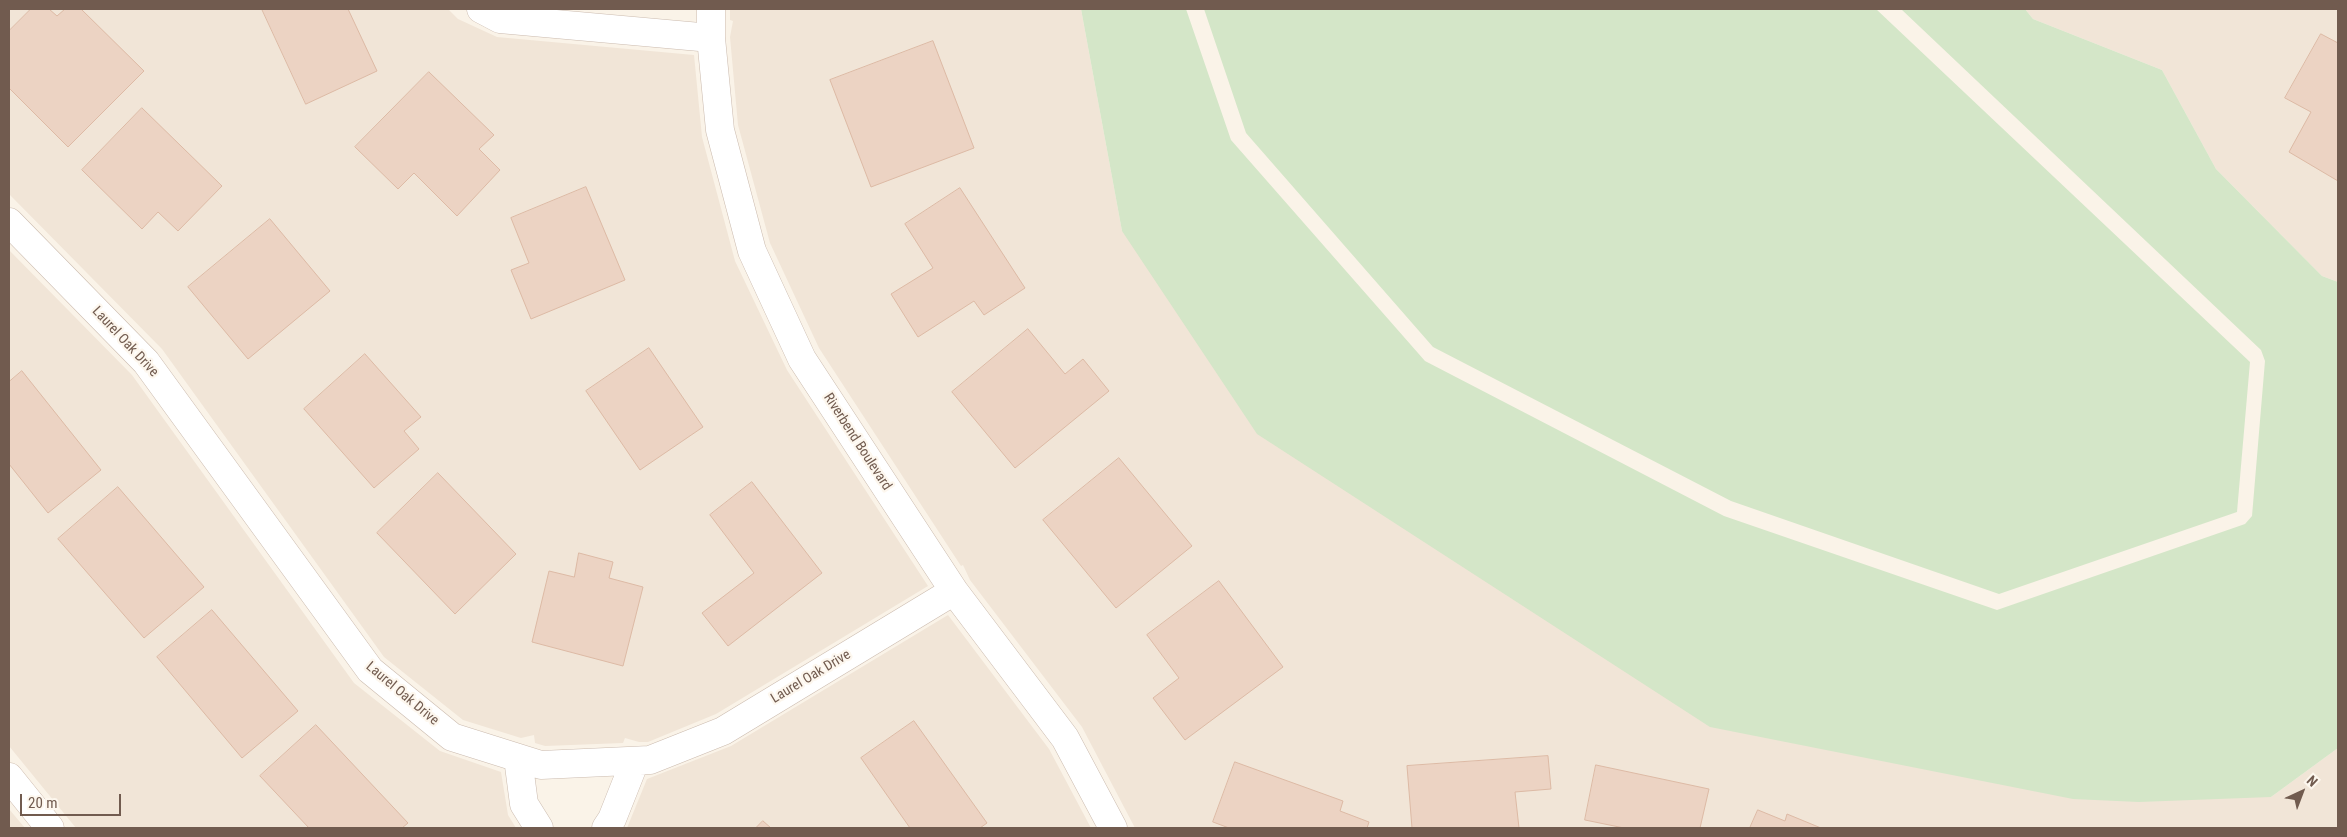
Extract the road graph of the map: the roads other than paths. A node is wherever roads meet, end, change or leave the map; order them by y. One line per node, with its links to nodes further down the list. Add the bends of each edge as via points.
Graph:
1 (481, 9): 3 (street, via 500,18)
2 (711, 9): 3 (street, Riverbend Boulevard)
3 (711, 38): 5 (street, Riverbend Boulevard, via 720,130 752,251 802,359)
4 (9, 222): 6 (street, Laurel Oak Drive, via 146,362 370,670 452,737)
5 (954, 591): 7 (street, Laurel Oak Drive, via 723,731 650,760); 12 (street, Riverbend Boulevard, via 1065,738)
6 (518, 758): 7 (street, Laurel Oak Drive, via 541,765); 10 (street, via 524,804)
7 (635, 761): 11 (street)
8 (9, 777): 9 (street)
9 (50, 828)
10 (538, 828)
11 (606, 828)
12 (1113, 828)

